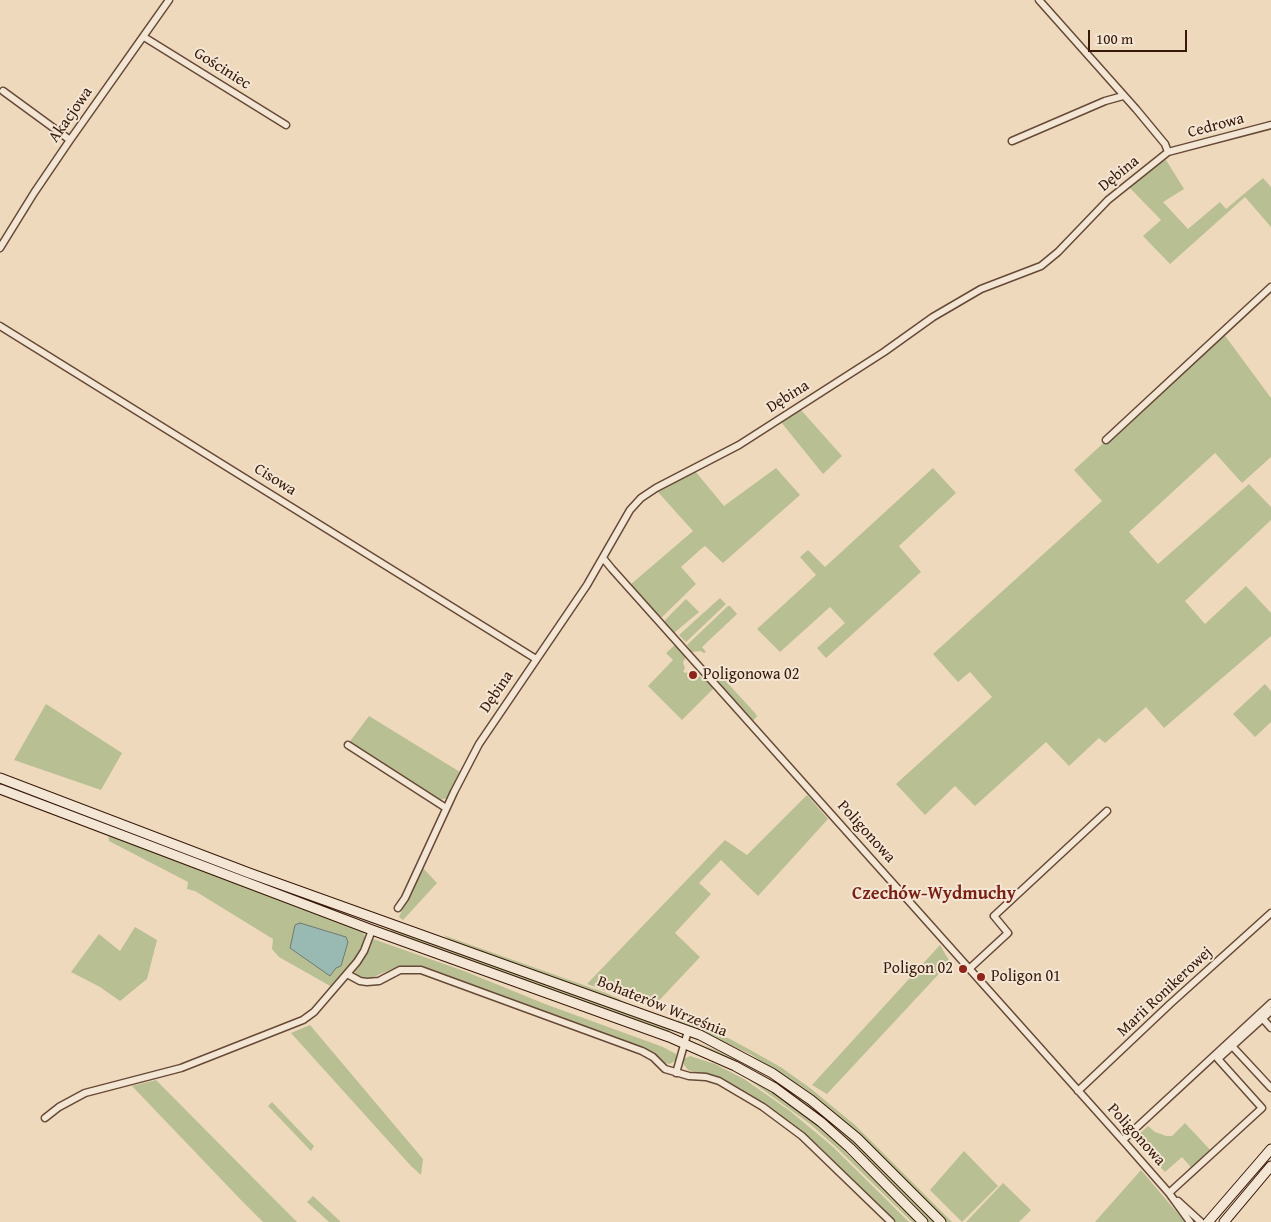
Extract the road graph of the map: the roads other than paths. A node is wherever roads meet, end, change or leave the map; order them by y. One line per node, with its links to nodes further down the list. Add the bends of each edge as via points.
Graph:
1 (169, 0): 3 (street, Akacjowa)
2 (1039, 0): 5 (street)
3 (144, 37): 6 (street, Gościniec); 8 (street, Akacjowa)
4 (3, 91): 8 (street)
5 (1124, 96): 9 (street); 10 (street)
6 (286, 125)
7 (1271, 125): 10 (street, Cedrowa)
8 (70, 140): 11 (street, Akacjowa)
9 (1012, 141)
10 (1168, 152): 15 (street, Dębina, via 1108,200 1041,266 981,289 933,316 889,349 738,445 648,493 630,510)
11 (0, 248)
12 (1271, 287): 14 (street)
13 (0, 326): 18 (street, Cisowa)
14 (1106, 440)
15 (603, 558): 16 (street, Dębina); 17 (street, Poligonowa)
16 (599, 566): 17 (street); 18 (street, Dębina)
17 (610, 567): 27 (street, Poligonowa)
18 (536, 659): 22 (street, Dębina, via 479,744)
19 (348, 746): 22 (street)
20 (0, 778): 33 (main road, Bohaterów Września, via 206,857)
21 (0, 789): 26 (main road, Bohaterów Września)
22 (446, 808): 24 (street, Dębina)
23 (1107, 811): 27 (street, via 994,916 1008,933)
24 (398, 908)
25 (1271, 913): 38 (street, Marii Ronikerowej)
26 (372, 930): 28 (street, via 364,951); 34 (main road, Bohaterów Września)
27 (969, 969): 38 (street, Poligonowa)
28 (347, 974): 36 (street, via 367,982 379,981 400,970 421,970 642,1051 665,1069); 39 (street, via 303,1020 181,1068 84,1093)
29 (1271, 1003): 40 (street)
30 (1271, 1011): 31 (street)
31 (1263, 1019): 32 (street); 35 (street)
32 (1271, 1028)
33 (688, 1031): 34 (street); 46 (main road, Bohaterów Września, via 772,1073 810,1100 856,1138)
34 (684, 1043): 36 (street); 45 (main road, Bohaterów Września, via 753,1076 792,1100 850,1148)
35 (1232, 1046): 37 (street); 43 (street, via 1218,1059 1262,1108)
36 (676, 1073): 44 (street, via 719,1081 785,1122)
37 (1271, 1088)
38 (1078, 1091): 40 (street, Poligonowa)
39 (45, 1118)
40 (1123, 1140): 43 (street, Poligonowa)
41 (1271, 1149): 49 (main road)
42 (1271, 1166): 50 (main road)
43 (1169, 1193): 47 (street, Poligonowa); 48 (street, Poligonowa)
44 (890, 1222)
45 (924, 1222)
46 (941, 1222)
47 (1190, 1222)
48 (1201, 1222)
49 (1208, 1222)
50 (1224, 1222)

